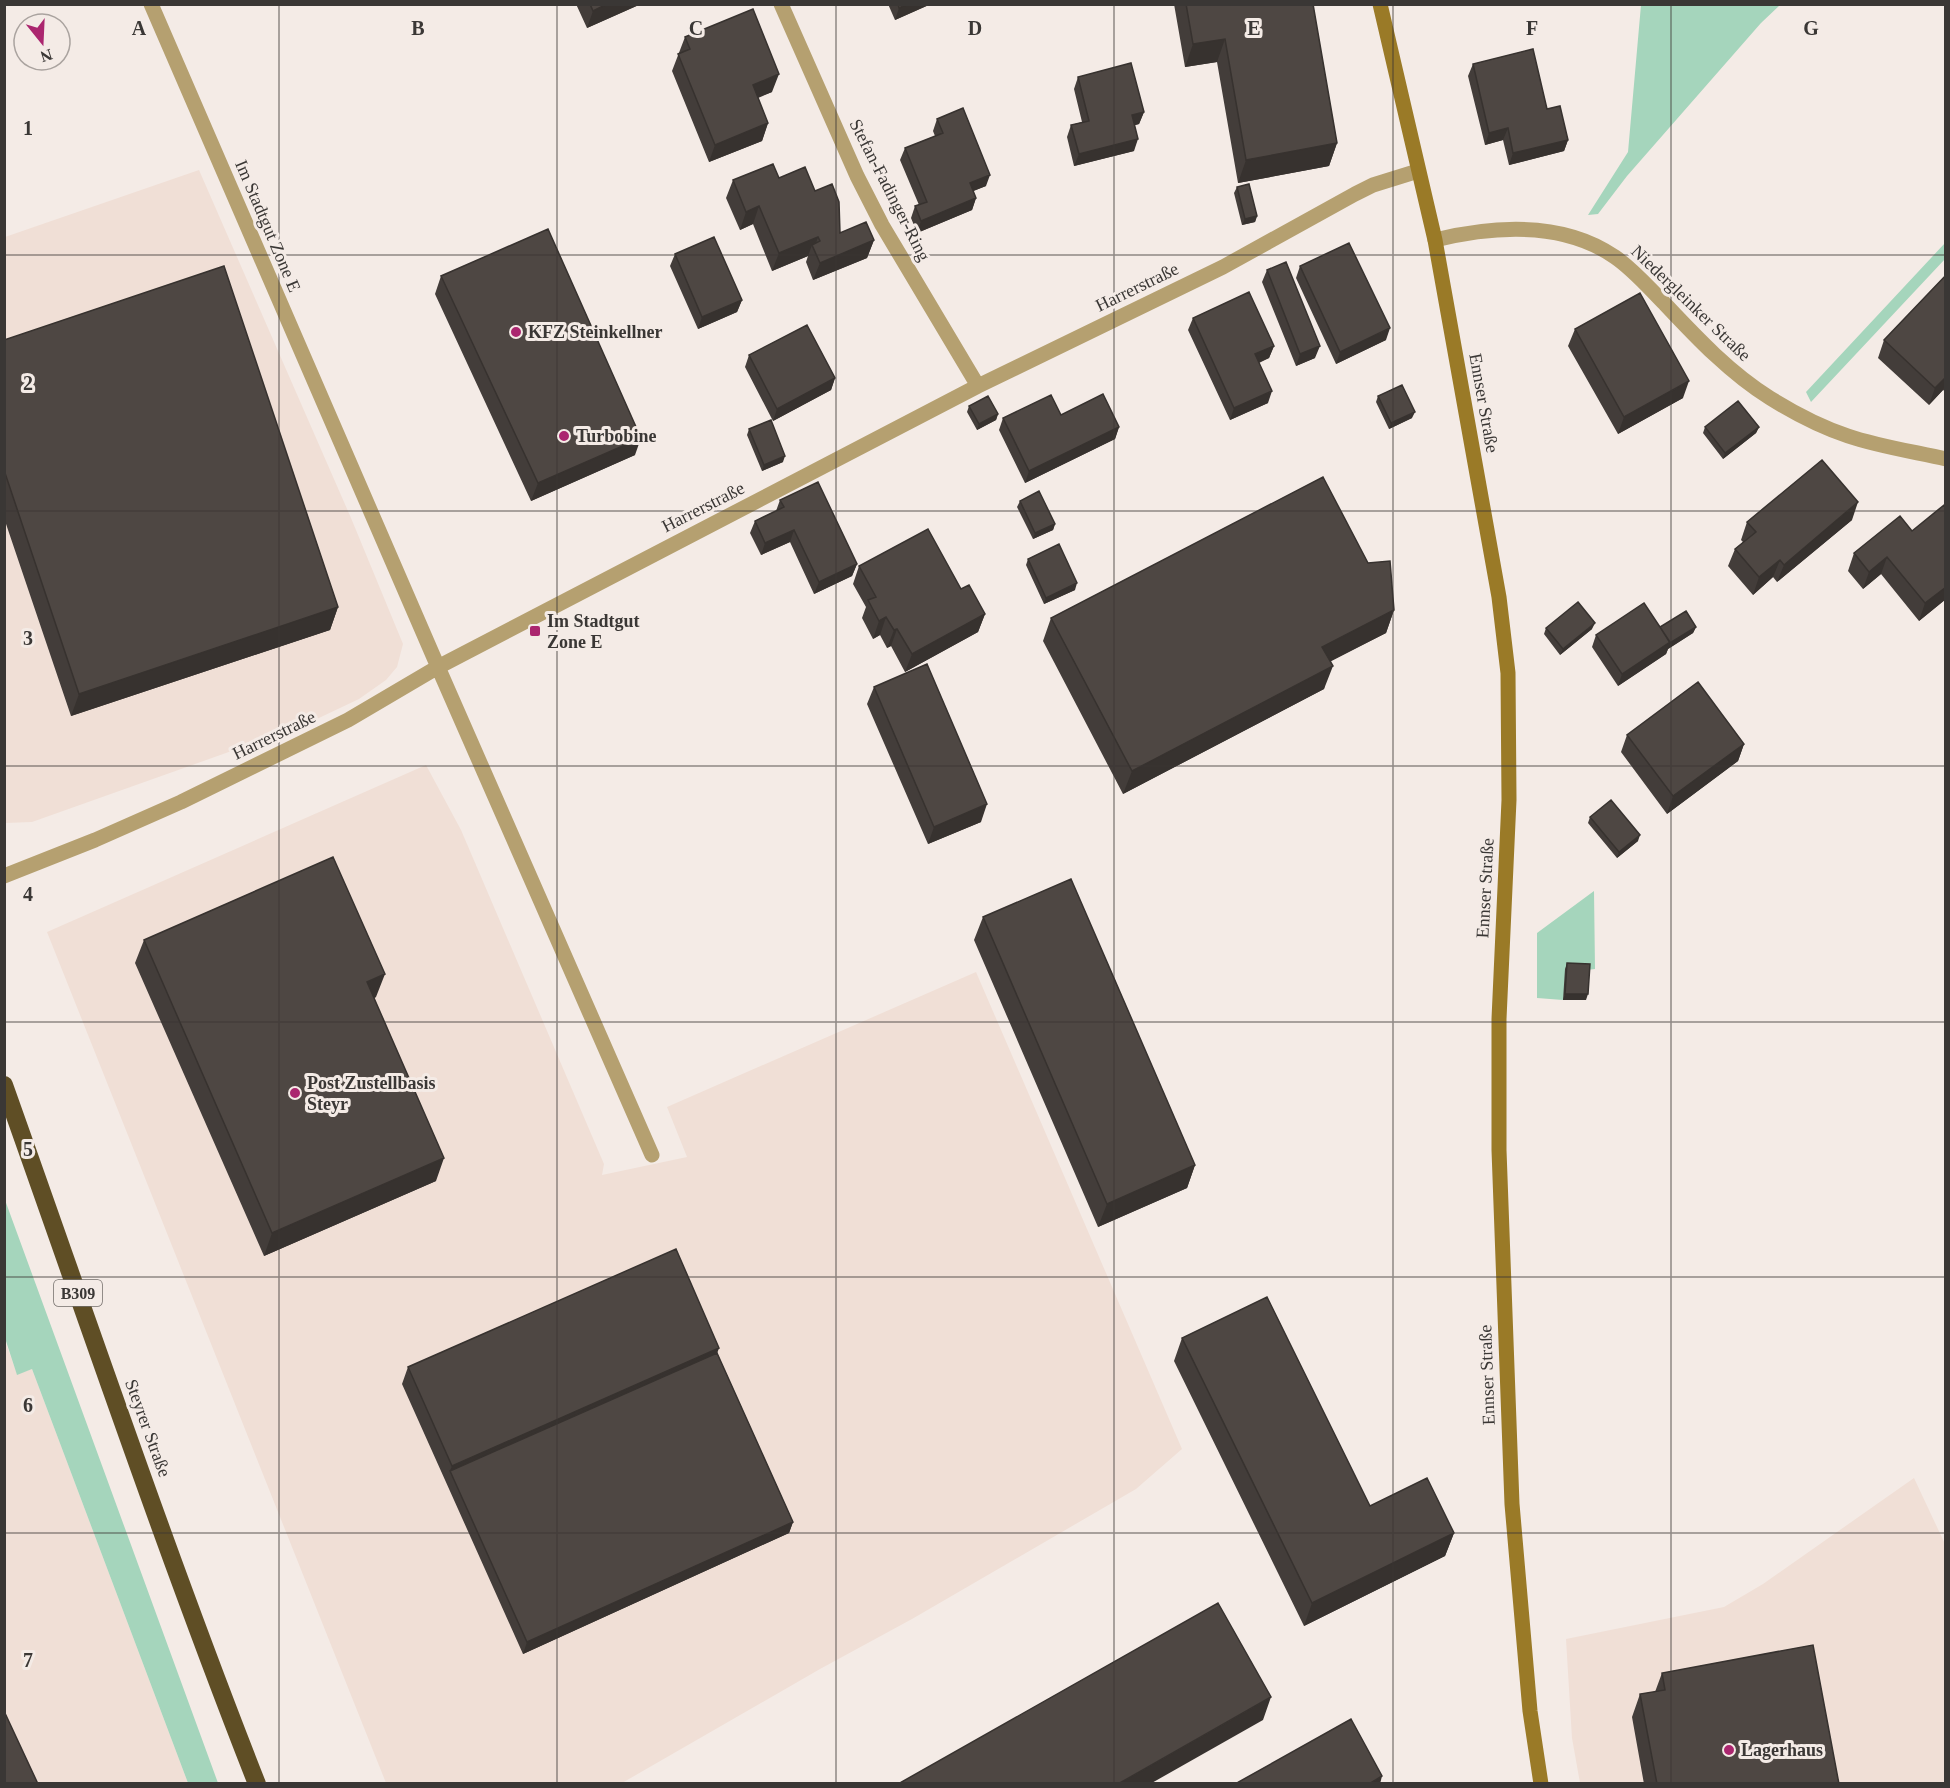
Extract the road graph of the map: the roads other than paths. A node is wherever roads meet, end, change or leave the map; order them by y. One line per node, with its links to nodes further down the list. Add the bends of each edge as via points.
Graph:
1 (151, 4): 8 (street, Im Stadtgut Zone E)
2 (781, 4): 6 (street, Stefan-Fadinger-Ring, via 882,225)
3 (1380, 4): 4 (street, Ennser Straße)
4 (1418, 171): 5 (street, Ennser Straße); 6 (street, Harrerstraße, via 1373,185 1223,267)
5 (1435, 240): 7 (street, Niedergleinker Straße, via 1512,230 1539,231 1590,242 1616,258 1708,349 1770,398 1848,437); 13 (street, Ennser Straße, via 1499,597 1508,673 1509,800 1499,1019 1499,1172 1512,1504 1530,1711)
6 (978, 386): 8 (street, Harrerstraße)
7 (1946, 459)
8 (438, 667): 9 (street, Harrerstraße, via 348,720 181,802); 11 (street, Im Stadtgut Zone E)
9 (4, 876)
10 (4, 1085): 12 (highway, Steyrer Straße / B309)
11 (652, 1155)
12 (257, 1784)
13 (1541, 1784)

